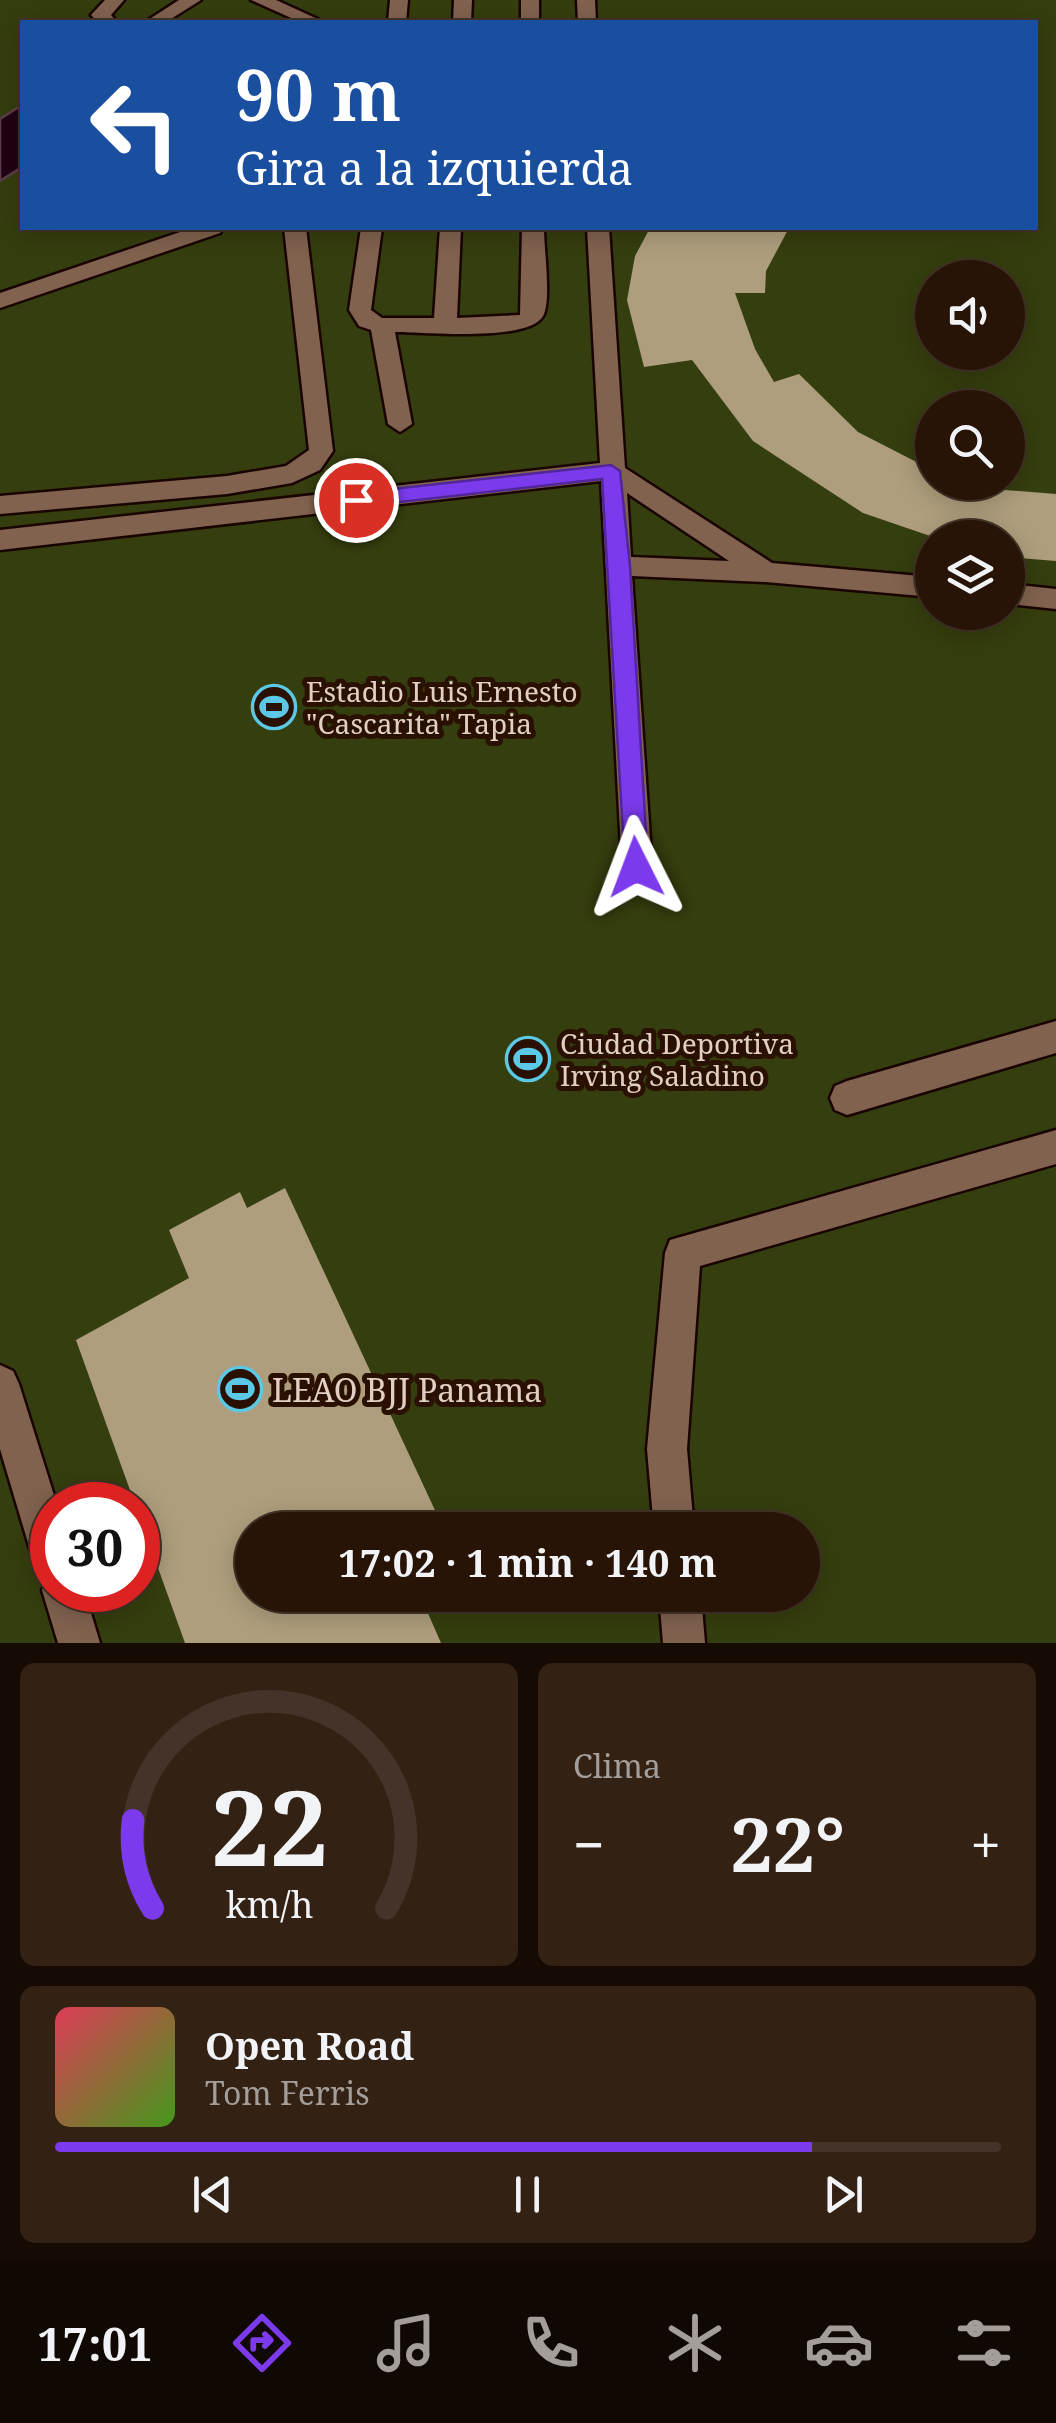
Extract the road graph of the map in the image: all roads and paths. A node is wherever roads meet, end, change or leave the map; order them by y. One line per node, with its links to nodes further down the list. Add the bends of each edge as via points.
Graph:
1 (192, 0): 5 (street)
2 (260, 0): 6 (street)
3 (122, 1): 4 (street, via 106,6 100,15)
4 (106, 20)
5 (157, 20)
6 (310, 20)
7 (206, 230): 13 (street)
8 (295, 230): 17 (street, via 321,451)
9 (371, 230): 14 (street, via 360,310 366,321)
10 (450, 230): 15 (street)
11 (533, 230): 15 (street, via 534,312 528,320)
12 (598, 230): 18 (street)
13 (0, 301)
14 (382, 325): 15 (street); 16 (street)
15 (445, 325)
16 (400, 424)
17 (310, 464): 19 (street, via 292,474); 22 (street)
18 (611, 471): 22 (street); 28 (street); 29 (street)
19 (226, 484): 20 (street); 24 (street)
20 (127, 493): 21 (street); 25 (street)
21 (36, 502): 23 (street); 26 (street)
22 (320, 504): 24 (street)
23 (0, 505)
24 (225, 514): 25 (street)
25 (127, 526): 26 (street)
26 (32, 536): 27 (street)
27 (0, 540)
28 (620, 566): 29 (street); 33 (street)
29 (766, 572): 30 (street)
30 (915, 585)
31 (1025, 596): 32 (street)
32 (1056, 599)
33 (636, 867)
34 (1056, 1037): 35 (street)
35 (846, 1098)
36 (1056, 1148): 39 (street, via 683,1254 667,1450)
37 (0, 1384): 38 (street)
38 (30, 1483)
39 (672, 1512)
40 (70, 1612): 42 (street)
41 (681, 1612): 43 (street)
42 (79, 1643)
43 (684, 1643)

